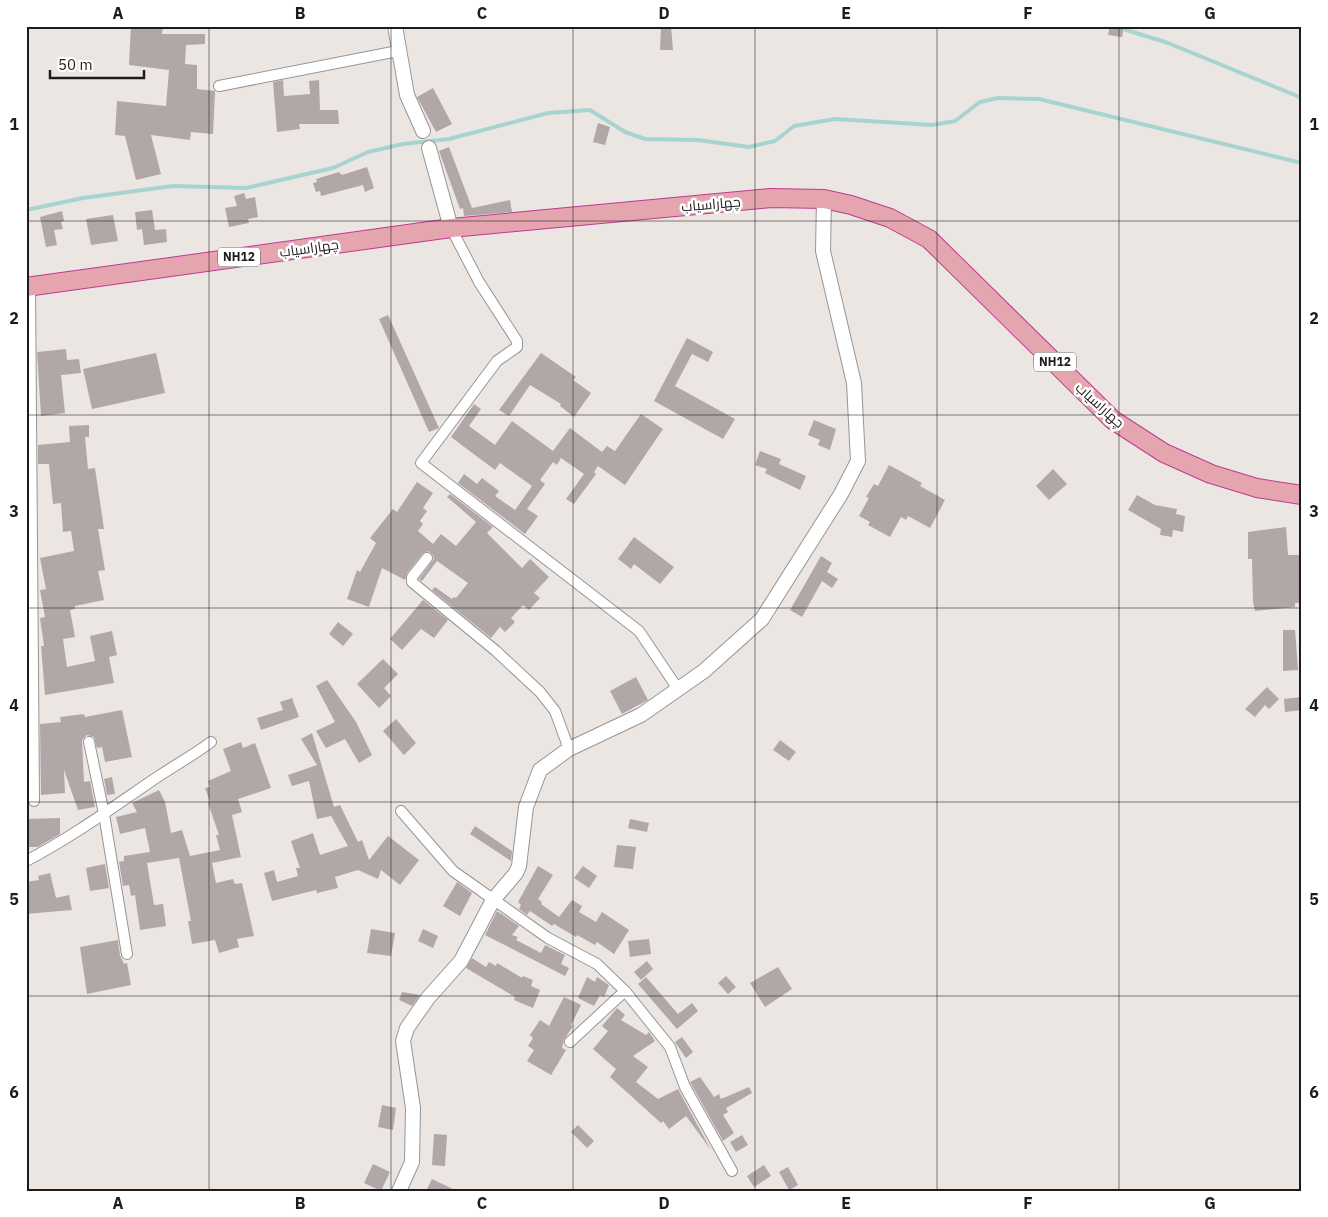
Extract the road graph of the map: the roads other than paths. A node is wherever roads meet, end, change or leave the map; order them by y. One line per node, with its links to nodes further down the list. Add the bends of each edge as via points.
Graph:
1 (395, 26): 2 (street)
2 (398, 51): 3 (street); 4 (street, via 407,95)
3 (219, 86)
4 (423, 131): 5 (street)
5 (429, 148): 7 (street)
6 (824, 199): 7 (highway, چهاراسیاب / NH12, via 772,198); 9 (highway, چهاراسیاب / NH12, via 890,218 929,238 1113,420 1164,453 1211,474 1257,488); 11 (street, via 822,251 854,384 858,461 842,494 762,619 704,671)
7 (451, 228): 8 (highway, چهاراسیاب / NH12); 11 (street, via 479,282 517,341 517,347 497,361 421,463 638,630)
8 (28, 286): 15 (street)
9 (1302, 495)
10 (427, 558): 14 (street, via 412,577 412,582 540,692 556,711)
11 (678, 689): 14 (street, via 641,715)
12 (89, 742): 17 (street)
13 (211, 742): 17 (street)
14 (570, 749): 19 (street, via 540,770 526,807 519,866)
15 (34, 802)
16 (402, 811): 19 (street, via 453,871)
17 (104, 814): 18 (street, via 73,836); 20 (street)
18 (26, 861)
19 (494, 900): 21 (street, via 548,938 597,964); 24 (street, via 461,961 407,1028 404,1041 413,1108 412,1162)
20 (127, 954)
21 (625, 991): 22 (street); 23 (street, via 670,1047 685,1087)
22 (570, 1042)
23 (732, 1172)
24 (399, 1191)

